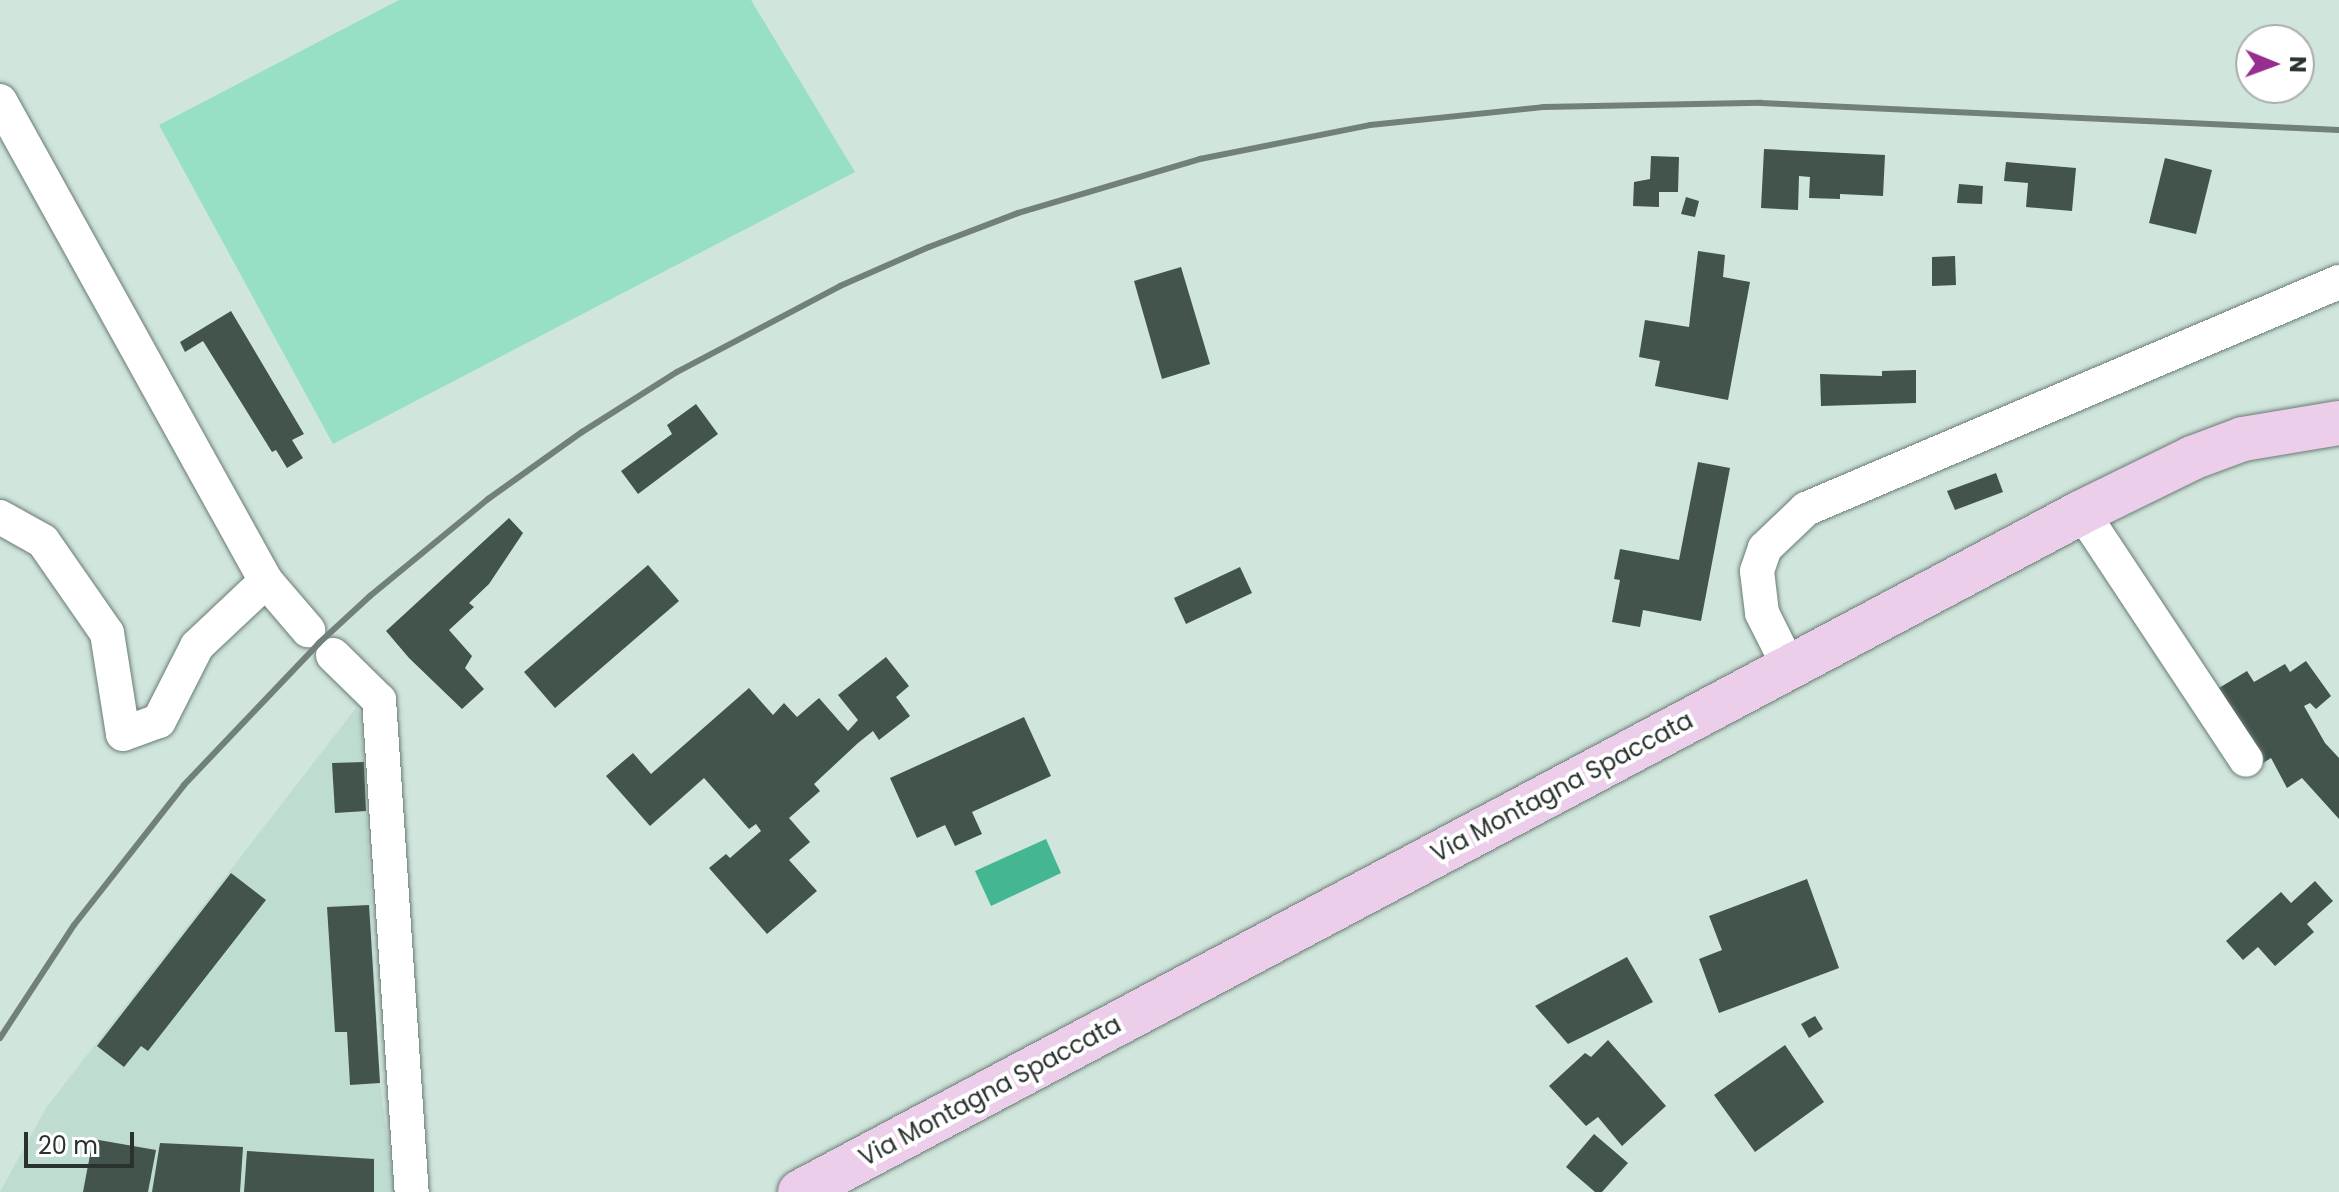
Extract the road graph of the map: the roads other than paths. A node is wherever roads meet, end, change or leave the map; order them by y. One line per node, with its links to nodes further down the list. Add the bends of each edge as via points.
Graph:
1 (0, 101): 6 (street)
2 (2339, 282): 9 (street, via 1806,509 1765,548 1757,571 1762,613)
3 (2339, 423): 4 (main road, Via Montagna Spaccata, via 2243,439)
4 (2082, 512): 9 (main road, Via Montagna Spaccata); 10 (street)
5 (0, 517): 6 (street, via 43,541 107,633 123,734 159,721 197,646)
6 (266, 581): 7 (street)
7 (308, 630)
8 (333, 655): 11 (street, via 379,700)
9 (1788, 665): 12 (main road, Via Montagna Spaccata)
10 (2246, 760)
11 (412, 1192)
12 (800, 1192)

